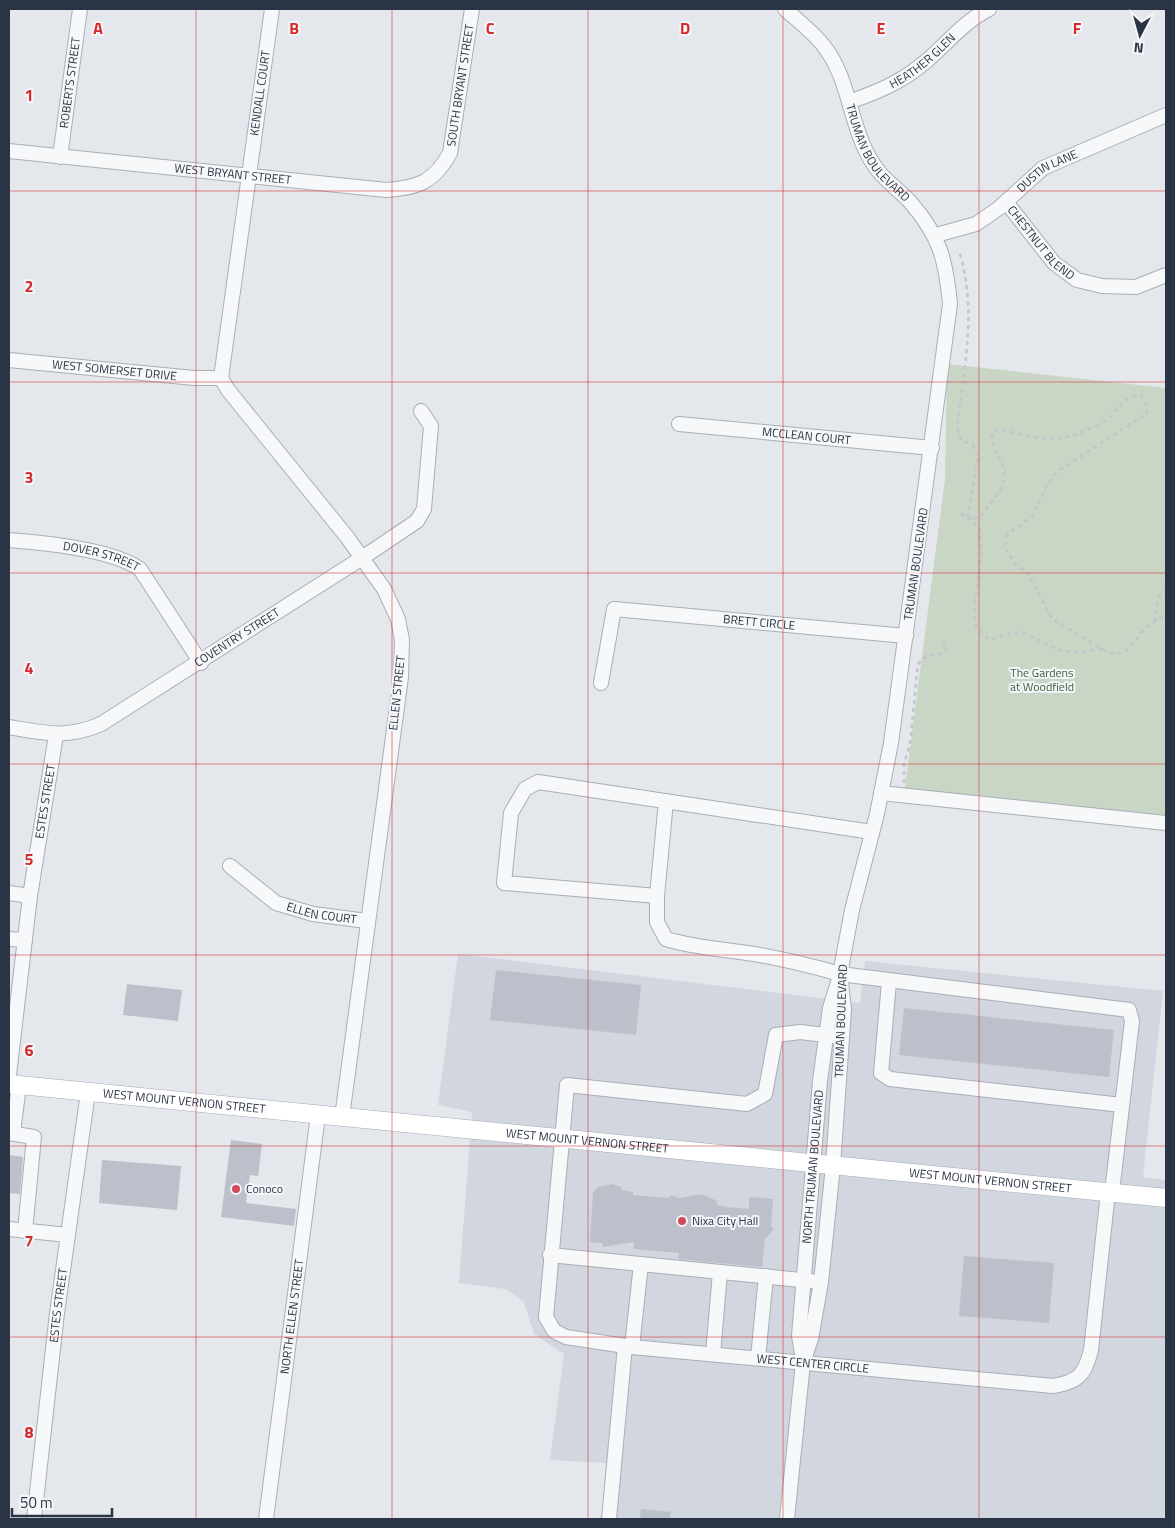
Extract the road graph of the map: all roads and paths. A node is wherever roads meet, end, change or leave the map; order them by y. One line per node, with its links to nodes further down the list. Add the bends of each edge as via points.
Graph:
1 (80, 9): 9 (street, ROBERTS STREET)
2 (272, 9): 11 (street, KENDALL COURT)
3 (472, 9): 10 (street, SOUTH BRYANT STREET, via 450,153)
4 (785, 9): 6 (street, TRUMAN BOULEVARD, via 826,48 842,80)
5 (989, 9): 6 (street, HEATHER GLEN, via 973,17 924,63 890,87)
6 (848, 102): 13 (street, TRUMAN BOULEVARD, via 874,166 911,203)
7 (1166, 115): 12 (street, DUSTIN LANE, via 1043,168)
8 (9, 152): 9 (street, WEST BRYANT STREET)
9 (60, 157): 11 (street, WEST BRYANT STREET)
10 (446, 161): 11 (street, WEST BRYANT STREET, via 425,181 404,189)
11 (248, 177): 17 (street, KENDALL COURT)
12 (1006, 202): 13 (street, DUSTIN LANE, via 976,224); 15 (street, CHESTNUT BLEND, via 1054,263 1077,280 1102,286 1136,287)
13 (936, 235): 20 (street, TRUMAN BOULEVARD, via 947,267 950,304)
14 (960, 254): 22 (path, via 967,280 969,319 957,427 961,440 973,445 978,457)
15 (1166, 275)
16 (9, 360): 17 (street, WEST SOMERSET DRIVE)
17 (222, 378): 24 (street, ELLEN STREET, via 228,390)
18 (421, 411): 24 (street, COVENTRY STREET, via 431,426 424,509 417,521)
19 (680, 424): 20 (street, MCCLEAN COURT)
20 (932, 448): 28 (street, TRUMAN BOULEVARD)
21 (961, 514): 22 (path)
22 (968, 516): 30 (path, via 980,530 976,628 990,640 1014,632 1026,634 1062,651); 30 (path, via 974,518 983,514 1002,487 1004,464 994,447 992,432 999,429 1050,440 1081,433 1106,421 1125,399 1141,396 1148,408 1146,414 1058,471 1049,481 1033,515 1007,535 1005,548 1017,566 1027,572 1052,619)
23 (9, 540): 31 (street, DOVER STREET, via 106,554 129,561 140,569)
24 (362, 558): 31 (street, COVENTRY STREET); 44 (street, ELLEN STREET, via 384,589 398,619 402,640 401,677)
25 (1166, 591): 27 (path, via 1158,598)
26 (1166, 616): 27 (path)
27 (1155, 621): 30 (path, via 1125,652 1116,655)
28 (906, 636): 32 (street, BRETT CIRCLE, via 614,609); 35 (street, TRUMAN BOULEVARD)
29 (944, 641): 36 (path, via 946,653 927,656 918,664 910,744 902,778)
30 (1103, 649)
31 (201, 662): 34 (street, COVENTRY STREET, via 101,724)
32 (601, 683)
33 (9, 727): 34 (street, COVENTRY STREET)
34 (56, 735): 42 (street, ESTES STREET)
35 (881, 793): 36 (street); 39 (street, TRUMAN BOULEVARD)
36 (904, 796): 38 (street)
37 (666, 802): 39 (street); 43 (street); 43 (street, via 538,782 525,789 511,813 504,883)
38 (1166, 823)
39 (872, 832): 47 (street, TRUMAN BOULEVARD)
40 (230, 866): 44 (street, ELLEN COURT, via 276,903 313,914)
41 (9, 893): 42 (street)
42 (30, 896): 46 (street, ESTES STREET)
43 (657, 896): 47 (street, via 657,922 666,939 687,946 753,954)
44 (367, 921): 55 (street, ELLEN STREET)
45 (9, 939): 46 (street)
46 (25, 940): 51 (street, ESTES STREET)
47 (840, 974): 48 (street); 49 (street, NORTH TRUMAN BOULEVARD); 50 (street, TRUMAN BOULEVARD, via 844,1009)
48 (889, 982): 53 (street, via 881,1073 890,1079); 53 (street, WEST CENTER CIRCLE, via 1129,1010 1132,1021)
49 (826, 1035): 50 (street); 57 (street, WEST CENTER CIRCLE, via 800,1032 776,1035 765,1094 747,1104 567,1085); 58 (street, NORTH TRUMAN BOULEVARD)
50 (842, 1037): 59 (street, TRUMAN BOULEVARD)
51 (12, 1081): 52 (main road, WEST MOUNT VERNON STREET); 56 (street, ESTES STREET)
52 (88, 1092): 54 (main road, WEST MOUNT VERNON STREET); 64 (street, ESTES STREET)
53 (1122, 1105): 60 (street, WEST CENTER CIRCLE)
54 (318, 1115): 55 (main road, WEST MOUNT VERNON STREET); 76 (street, NORTH ELLEN STREET)
55 (342, 1117): 57 (main road, WEST MOUNT VERNON STREET)
56 (11, 1133): 63 (street, via 34,1137)
57 (562, 1139): 58 (main road, WEST MOUNT VERNON STREET); 65 (street, WEST CENTER CIRCLE)
58 (813, 1164): 59 (main road, WEST MOUNT VERNON STREET); 69 (street, NORTH TRUMAN BOULEVARD)
59 (833, 1166): 60 (main road, WEST MOUNT VERNON STREET); 70 (street, NORTH TRUMAN BOULEVARD)
60 (1110, 1192): 61 (main road, WEST MOUNT VERNON STREET); 74 (street, WEST CENTER CIRCLE, via 1091,1350 1087,1365 1070,1383 1053,1386)
61 (1166, 1198)
62 (9, 1229): 63 (street)
63 (25, 1230): 64 (street)
64 (68, 1235): 75 (street, ESTES STREET)
65 (550, 1255): 66 (street); 71 (street, WEST CENTER CIRCLE, via 546,1317 554,1331 566,1338)
66 (641, 1264): 67 (street); 71 (street)
67 (720, 1272): 68 (street); 72 (street)
68 (766, 1276): 69 (street); 73 (street)
69 (804, 1280): 70 (street); 74 (street, NORTH TRUMAN BOULEVARD, via 799,1336)
70 (821, 1282): 74 (street, NORTH TRUMAN BOULEVARD, via 811,1339)
71 (628, 1346): 72 (street, WEST CENTER CIRCLE); 77 (street)
72 (713, 1354): 73 (street, WEST CENTER CIRCLE)
73 (758, 1358): 74 (street, WEST CENTER CIRCLE)
74 (803, 1362): 78 (street, NORTH TRUMAN BOULEVARD)
75 (34, 1519)
76 (266, 1519)
77 (609, 1519)
78 (787, 1519)

